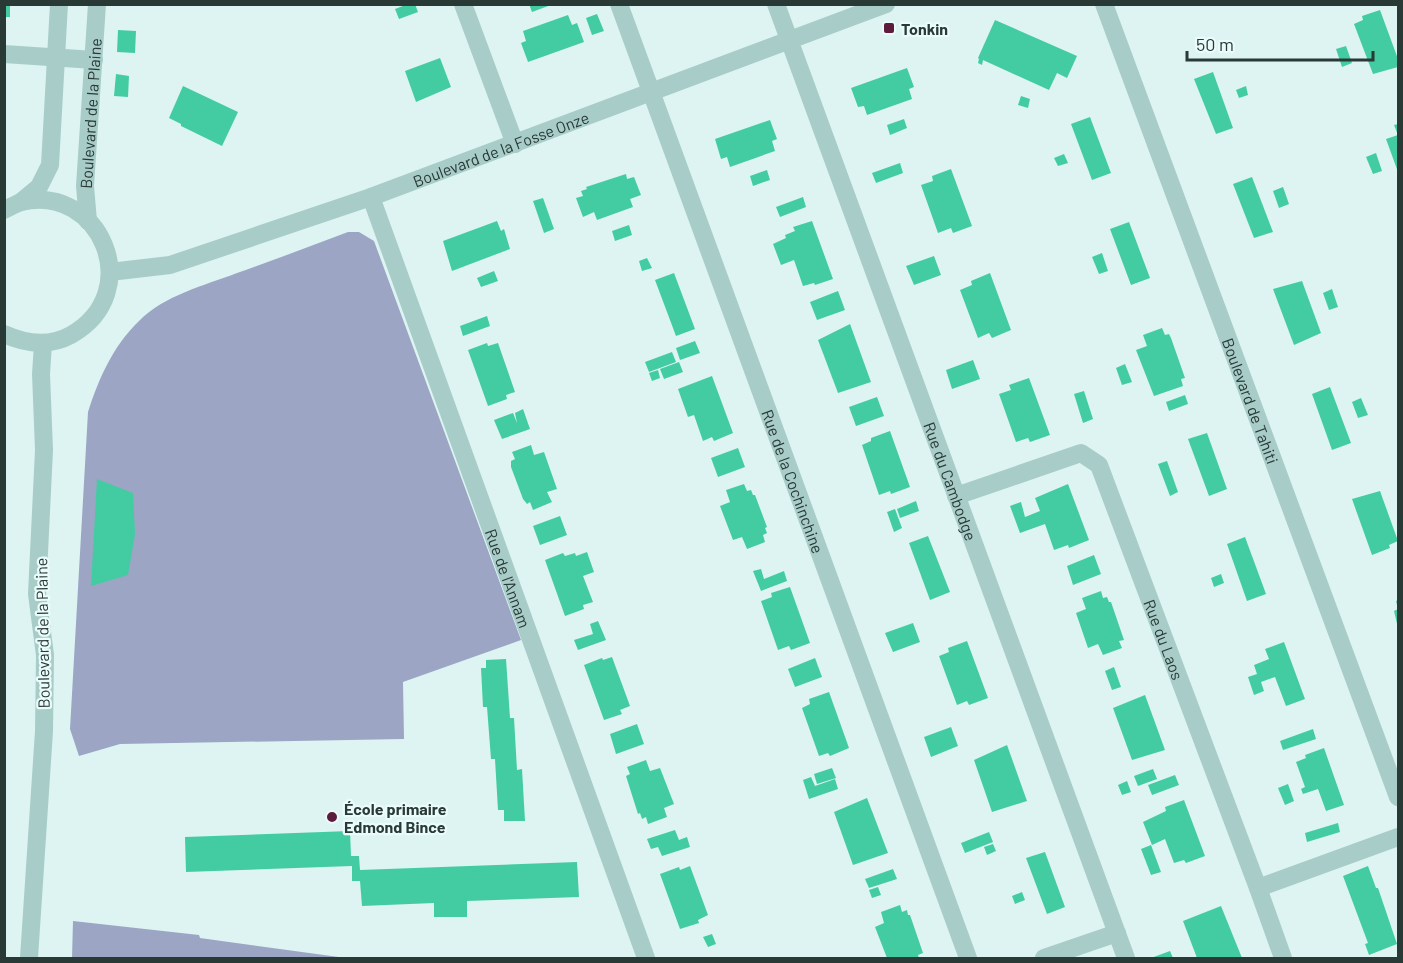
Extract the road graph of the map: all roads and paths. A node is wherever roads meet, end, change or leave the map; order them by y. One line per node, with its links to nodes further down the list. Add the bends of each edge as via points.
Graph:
1 (59, 4): 10 (street)
2 (97, 4): 11 (street, Boulevard de la Plaine)
3 (463, 4): 13 (street)
4 (619, 4): 12 (street, Rue de la Cochinchine)
5 (776, 4): 8 (street, Rue du Cambodge)
6 (886, 4): 8 (street, Boulevard de la Fosse Onze)
7 (1104, 4): 21 (street, Boulevard de Tahiti)
8 (789, 41): 12 (street, Boulevard de la Fosse Onze); 20 (street, Rue du Cambodge)
9 (4, 54): 10 (street)
10 (56, 57): 11 (street); 15 (street, via 50,165 39,187)
11 (94, 60): 16 (street, Boulevard de la Plaine, via 85,186)
12 (651, 93): 13 (street, Boulevard de la Fosse Onze); 27 (street, Rue de la Cochinchine)
13 (515, 144): 14 (street, Boulevard de la Fosse Onze)
14 (371, 197): 17 (street, Boulevard de la Fosse Onze, via 170,265); 26 (street, Rue de l'Annam)
15 (13, 206): 16 (street, via 45,201 69,207)
16 (88, 221): 17 (street, via 108,253)
17 (110, 272): 19 (street, via 107,294 97,313 82,329)
18 (4, 334): 19 (street, via 19,341)
19 (43, 344): 25 (street, Boulevard de la Plaine, via 44,450 37,594 45,655 44,720)
20 (956, 496): 23 (street, Rue du Laos, via 1081,453 1099,465); 24 (street, Rue du Cambodge)
21 (1398, 797)
22 (1398, 837): 23 (street)
23 (1258, 888): 30 (street, Rue du Laos)
24 (1117, 933): 28 (street); 29 (street, Rue du Cambodge)
25 (29, 958)
26 (646, 958)
27 (968, 958)
28 (1044, 958)
29 (1126, 958)
30 (1283, 958)

